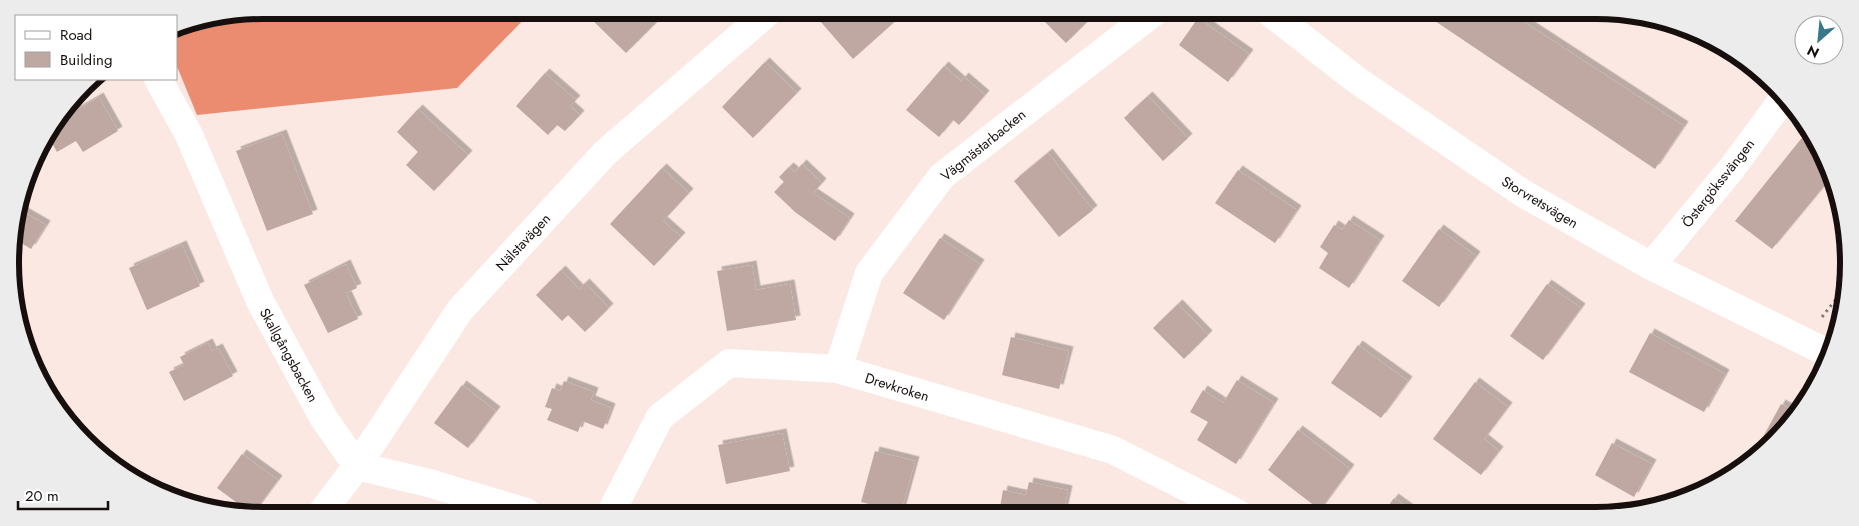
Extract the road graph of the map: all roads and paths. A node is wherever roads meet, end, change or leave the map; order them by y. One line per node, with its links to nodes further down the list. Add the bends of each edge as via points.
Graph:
1 (760, 19): 11 (street, Nälstavägen, via 606,152 460,310)
2 (1144, 19): 10 (street, Vägmästarbacken, via 942,176 869,273)
3 (1279, 19): 6 (street, Storvretsvägen, via 1358,80 1524,194)
4 (159, 80): 11 (street, Skallgångsbacken, via 190,135 260,301 323,417)
5 (1780, 102): 6 (street, Östergökssvängen, via 1732,168)
6 (1651, 266): 8 (street, Storvretsvägen)
7 (1838, 297): 8 (path)
8 (1802, 341): 9 (street, Storvretsvägen)
9 (1824, 351)
10 (838, 370): 14 (street, Drevkroken, via 729,363 660,417); 15 (street, Drevkroken, via 1113,450)
11 (357, 466): 12 (street, Nälstavägen); 13 (street)
12 (327, 507)
13 (509, 507)
14 (614, 507)
15 (1225, 507)

